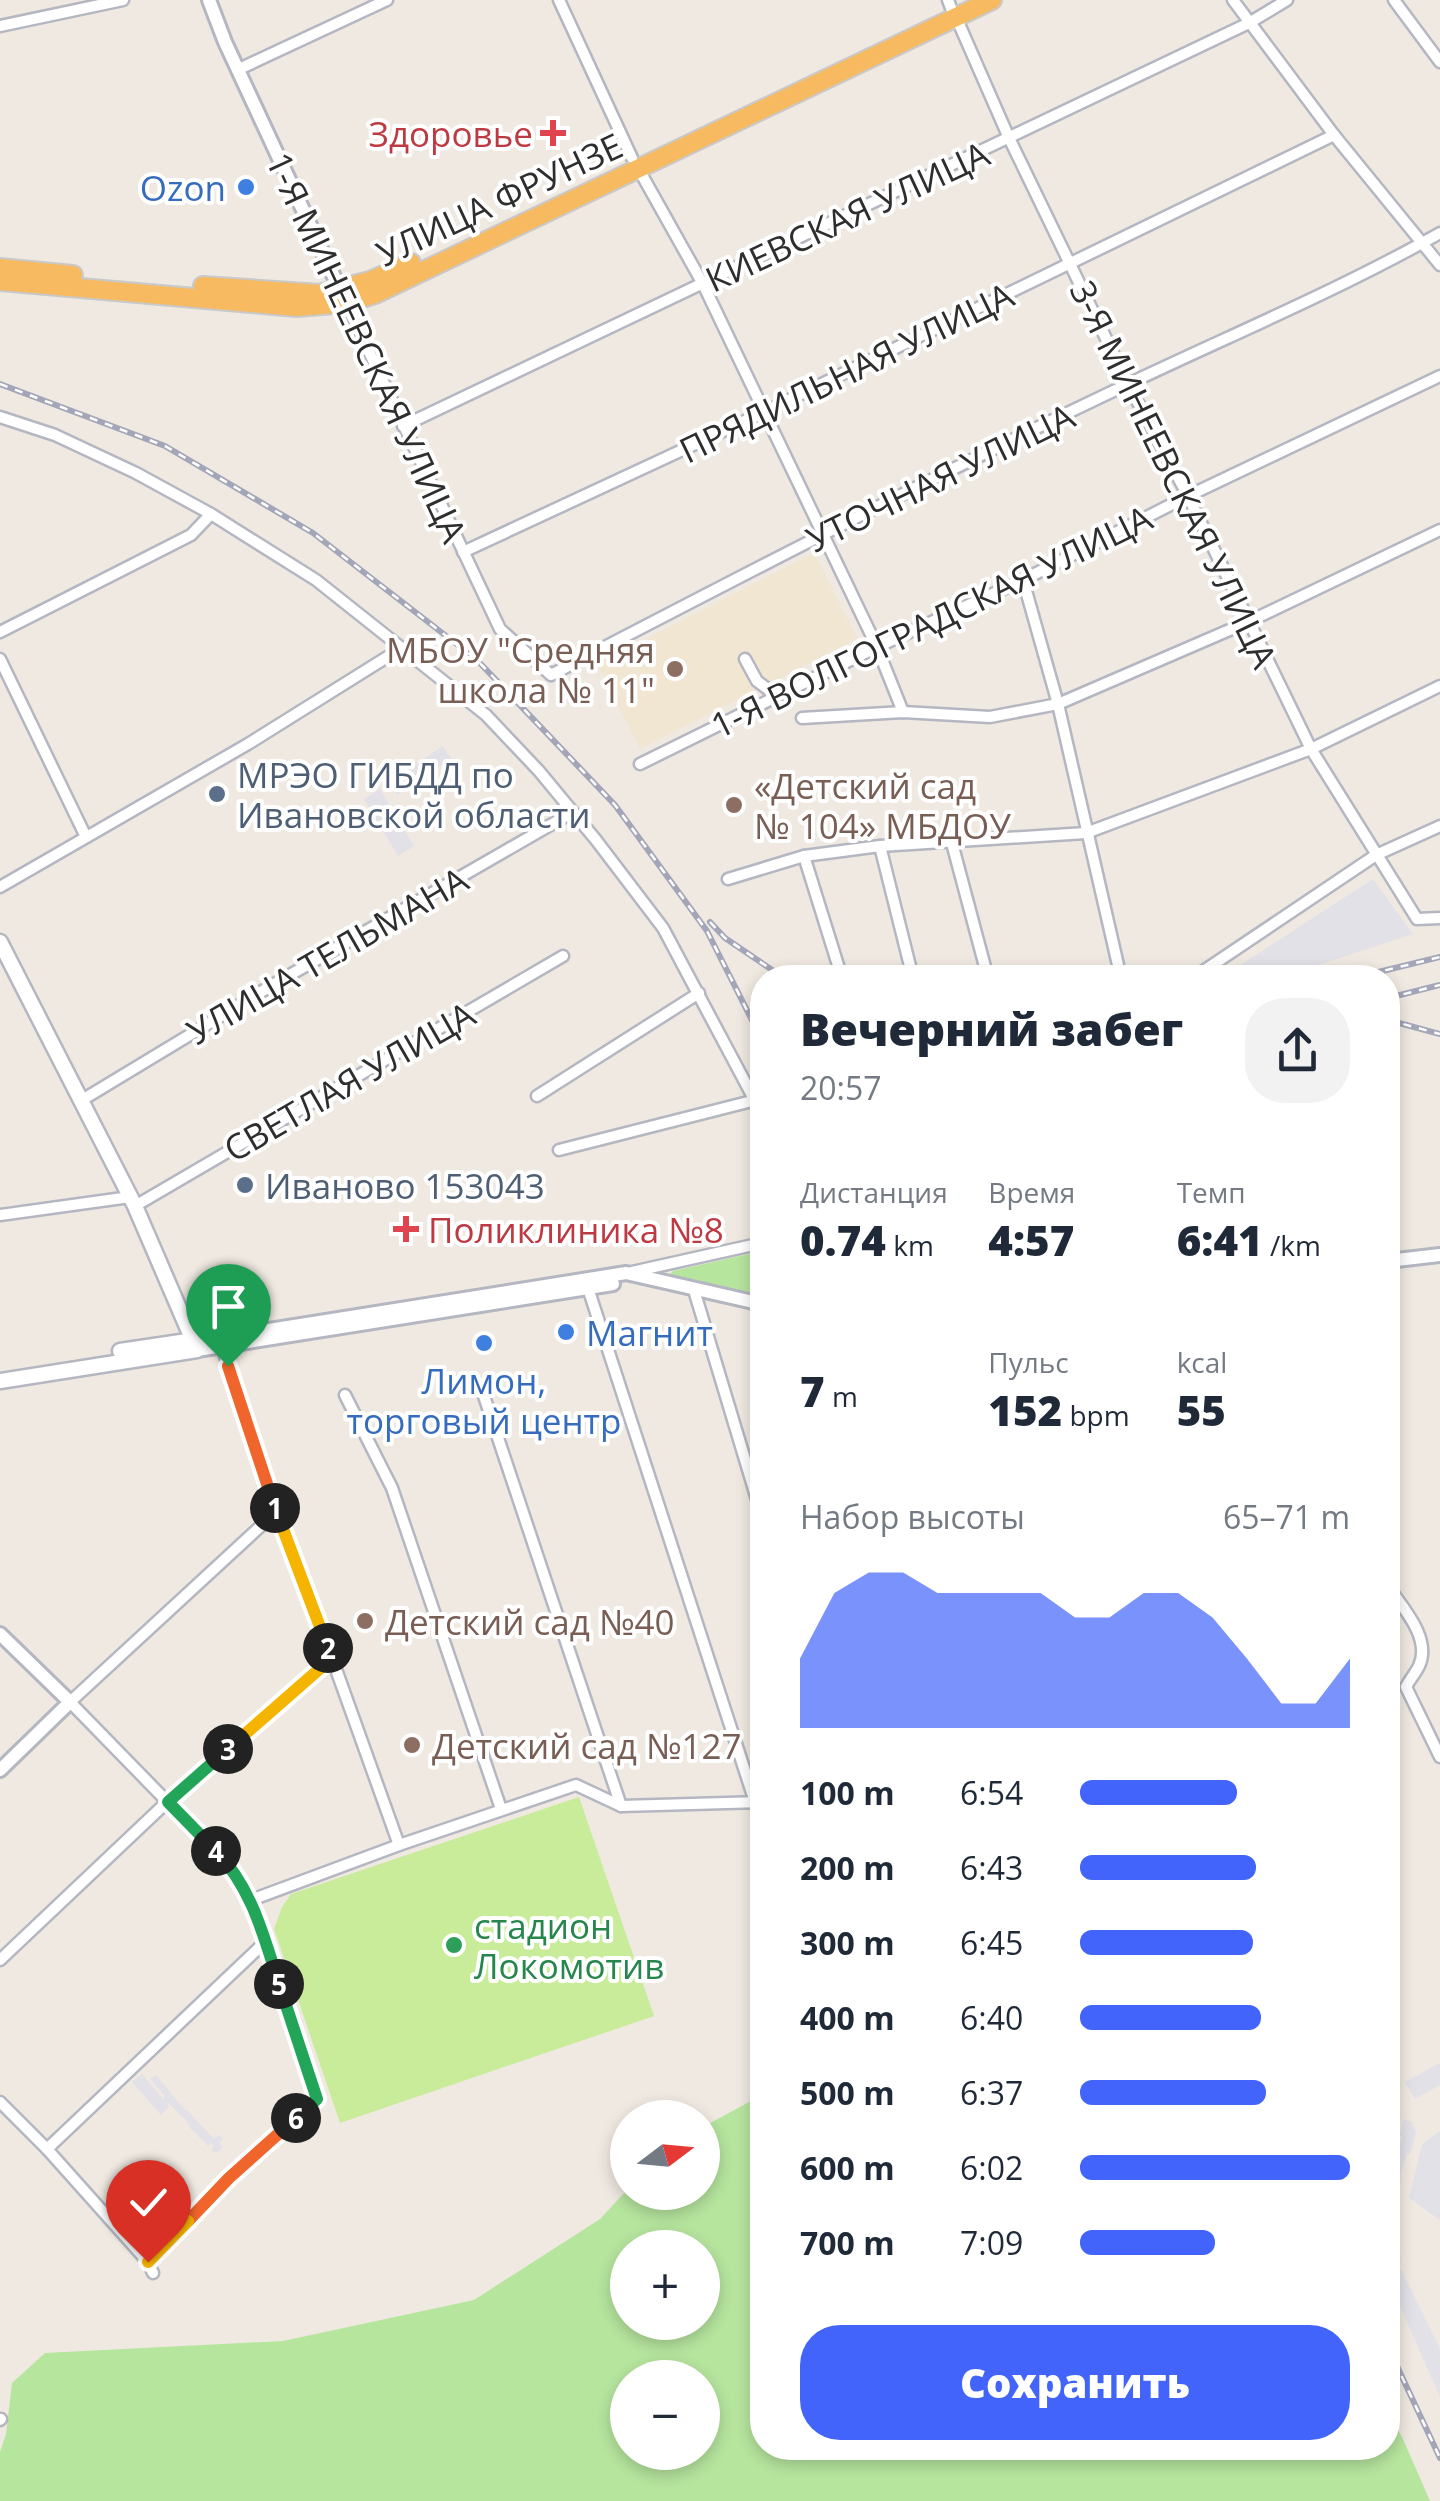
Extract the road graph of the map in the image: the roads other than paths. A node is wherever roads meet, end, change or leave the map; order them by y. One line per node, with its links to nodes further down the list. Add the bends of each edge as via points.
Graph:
1 (123, 0): 11 (street)
2 (209, 0): 13 (street, 1-Я МИНЕЕВСКАЯ УЛИЦА)
3 (387, 0): 13 (street)
4 (559, 0): 16 (street)
5 (992, 0): 9 (highway, УЛИЦА ФРУНЗЕ)
6 (1233, 0): 10 (street)
7 (1287, 0): 10 (street, КИЕВСКАЯ УЛИЦА)
8 (1394, 0): 12 (street)
9 (956, 6): 15 (street, 3-Я МИНЕЕВСКАЯ УЛИЦА); 16 (highway, УЛИЦА ФРУНЗЕ)
10 (1249, 23): 14 (street); 15 (street, КИЕВСКАЯ УЛИЦА)
11 (0, 26)
12 (1440, 62)
13 (237, 70): 24 (street, 1-Я МИНЕЕВСКАЯ УЛИЦА)
14 (1334, 135): 18 (street); 19 (street, ПРЯДИЛЬНАЯ УЛИЦА)
15 (1009, 138): 19 (street, 3-Я МИНЕЕВСКАЯ УЛИЦА); 23 (street, КИЕВСКАЯ УЛИЦА)
16 (635, 163): 23 (street); 24 (highway, УЛИЦА ФРУНЗЕ, via 375,294)
17 (1440, 233): 18 (street, УТОЧНАЯ УЛИЦА)
18 (1422, 243): 20 (street); 26 (street, УТОЧНАЯ УЛИЦА)
19 (1070, 264): 26 (street, 3-Я МИНЕЕВСКАЯ УЛИЦА); 27 (street, ПРЯДИЛЬНАЯ УЛИЦА)
20 (1440, 265)
21 (0, 268): 24 (highway, УЛИЦА ФРУНЗЕ)
22 (0, 281): 24 (highway, УЛИЦА ФРУНЗЕ, via 297,307)
23 (703, 284): 27 (street); 29 (street, КИЕВСКАЯ УЛИЦА)
24 (343, 297): 29 (street, 1-Я МИНЕЕВСКАЯ УЛИЦА)
25 (1440, 376): 30 (street, 1-Я ВОЛГОГРАДСКАЯ УЛИЦА)
26 (1128, 384): 30 (street, 3-Я МИНЕЕВСКАЯ УЛИЦА); 33 (street, УТОЧНАЯ УЛИЦА)
27 (764, 412): 33 (street); 34 (street, ПРЯДИЛЬНАЯ УЛИЦА)
28 (0, 417): 31 (street, via 55,435)
29 (404, 426): 34 (street, 1-Я МИНЕЕВСКАЯ УЛИЦА)
30 (1188, 496): 35 (street, 1-Я ВОЛГОГРАДСКАЯ УЛИЦА); 36 (street, 3-Я МИНЕЕВСКАЯ УЛИЦА)
31 (211, 514): 37 (street, via 192,536); 39 (street, via 316,580)
32 (1440, 530): 36 (street)
33 (822, 534): 38 (street); 42 (street, УТОЧНАЯ УЛИЦА)
34 (463, 552): 42 (street, 1-Я МИНЕЕВСКАЯ УЛИЦА, via 500,629)
35 (1023, 580): 38 (street, 1-Я ВОЛГОГРАДСКАЯ УЛИЦА); 45 (street)
36 (1248, 622): 45 (street); 48 (street, 3-Я МИНЕЕВСКАЯ УЛИЦА)
37 (0, 632)
38 (877, 647): 44 (street, 1-Я ВОЛГОГРАДСКАЯ УЛИЦА); 46 (street)
39 (400, 650): 50 (street, via 486,715); 53 (street)
40 (0, 660): 53 (street)
41 (746, 660): 44 (street)
42 (551, 675)
43 (1440, 686): 48 (street)
44 (776, 696): 49 (street, 1-Я ВОЛГОГРАДСКАЯ УЛИЦА)
45 (1058, 704): 46 (street, via 990,717); 52 (street)
46 (903, 712): 47 (street)
47 (802, 718)
48 (1311, 749): 52 (street); 57 (street, 3-Я МИНЕЕВСКАЯ УЛИЦА)
49 (640, 764)
50 (573, 812): 68 (street, via 663,928); 71 (street, УЛИЦА ТЕЛЬМАНА)
51 (1440, 826): 57 (street)
52 (1086, 833): 54 (street); 66 (street)
53 (86, 837): 59 (street)
54 (952, 842): 55 (street); 65 (street)
55 (880, 846): 56 (street); 64 (street)
56 (804, 856): 58 (street); 63 (street)
57 (1376, 856): 60 (street, 3-Я МИНЕЕВСКАЯ УЛИЦА, via 1416,919); 67 (street)
58 (728, 879)
59 (0, 888)
60 (1440, 918)
61 (0, 942): 71 (main road)
62 (563, 956): 74 (street, СВЕТЛАЯ УЛИЦА)
63 (838, 965)
64 (909, 965)
65 (985, 965)
66 (1118, 965)
67 (1212, 965)
68 (699, 993): 69 (street); 70 (street)
69 (750, 1089)
70 (537, 1096)
71 (82, 1100): 74 (main road)
72 (750, 1102): 73 (street)
73 (558, 1150)
74 (133, 1201): 75 (street); 79 (main road)
75 (0, 1215)
76 (750, 1247): 80 (street)
77 (1440, 1255): 78 (street)
78 (1400, 1260)
79 (161, 1262): 85 (main road); 86 (main road)
80 (626, 1273): 81 (street); 82 (street)
81 (660, 1281): 82 (street); 83 (street)
82 (587, 1284): 86 (street); 88 (street); 101 (street)
83 (694, 1290): 84 (street); 93 (street)
84 (750, 1302)
85 (180, 1307): 86 (main road); 87 (main road, via 170,1336)
86 (199, 1345): 87 (main road); 88 (street); 90 (main road)
87 (152, 1346): 89 (main road)
88 (222, 1347): 94 (street)
89 (0, 1371)
90 (0, 1381)
91 (483, 1393): 104 (street)
92 (344, 1395): 105 (street, via 392,1488)
93 (750, 1476)
94 (276, 1512): 97 (street); 98 (street)
95 (1400, 1605): 99 (street, via 1422,1652 1406,1687)
96 (0, 1634): 98 (street)
97 (332, 1658): 102 (street); 106 (street)
98 (70, 1702): 100 (street); 102 (street)
99 (1440, 1757)
100 (0, 1770)
101 (750, 1775)
102 (168, 1802): 107 (street, via 225,1861); 109 (street)
103 (750, 1802): 104 (street)
104 (621, 1806): 105 (street, via 576,1784)
105 (501, 1809): 106 (street)
106 (399, 1845): 107 (street)
107 (251, 1900): 108 (street)
108 (266, 1942): 111 (street); 111 (street, via 317,2099 229,2178 150,2267)
109 (0, 1960)
110 (0, 2102): 111 (street)
111 (47, 2150)

